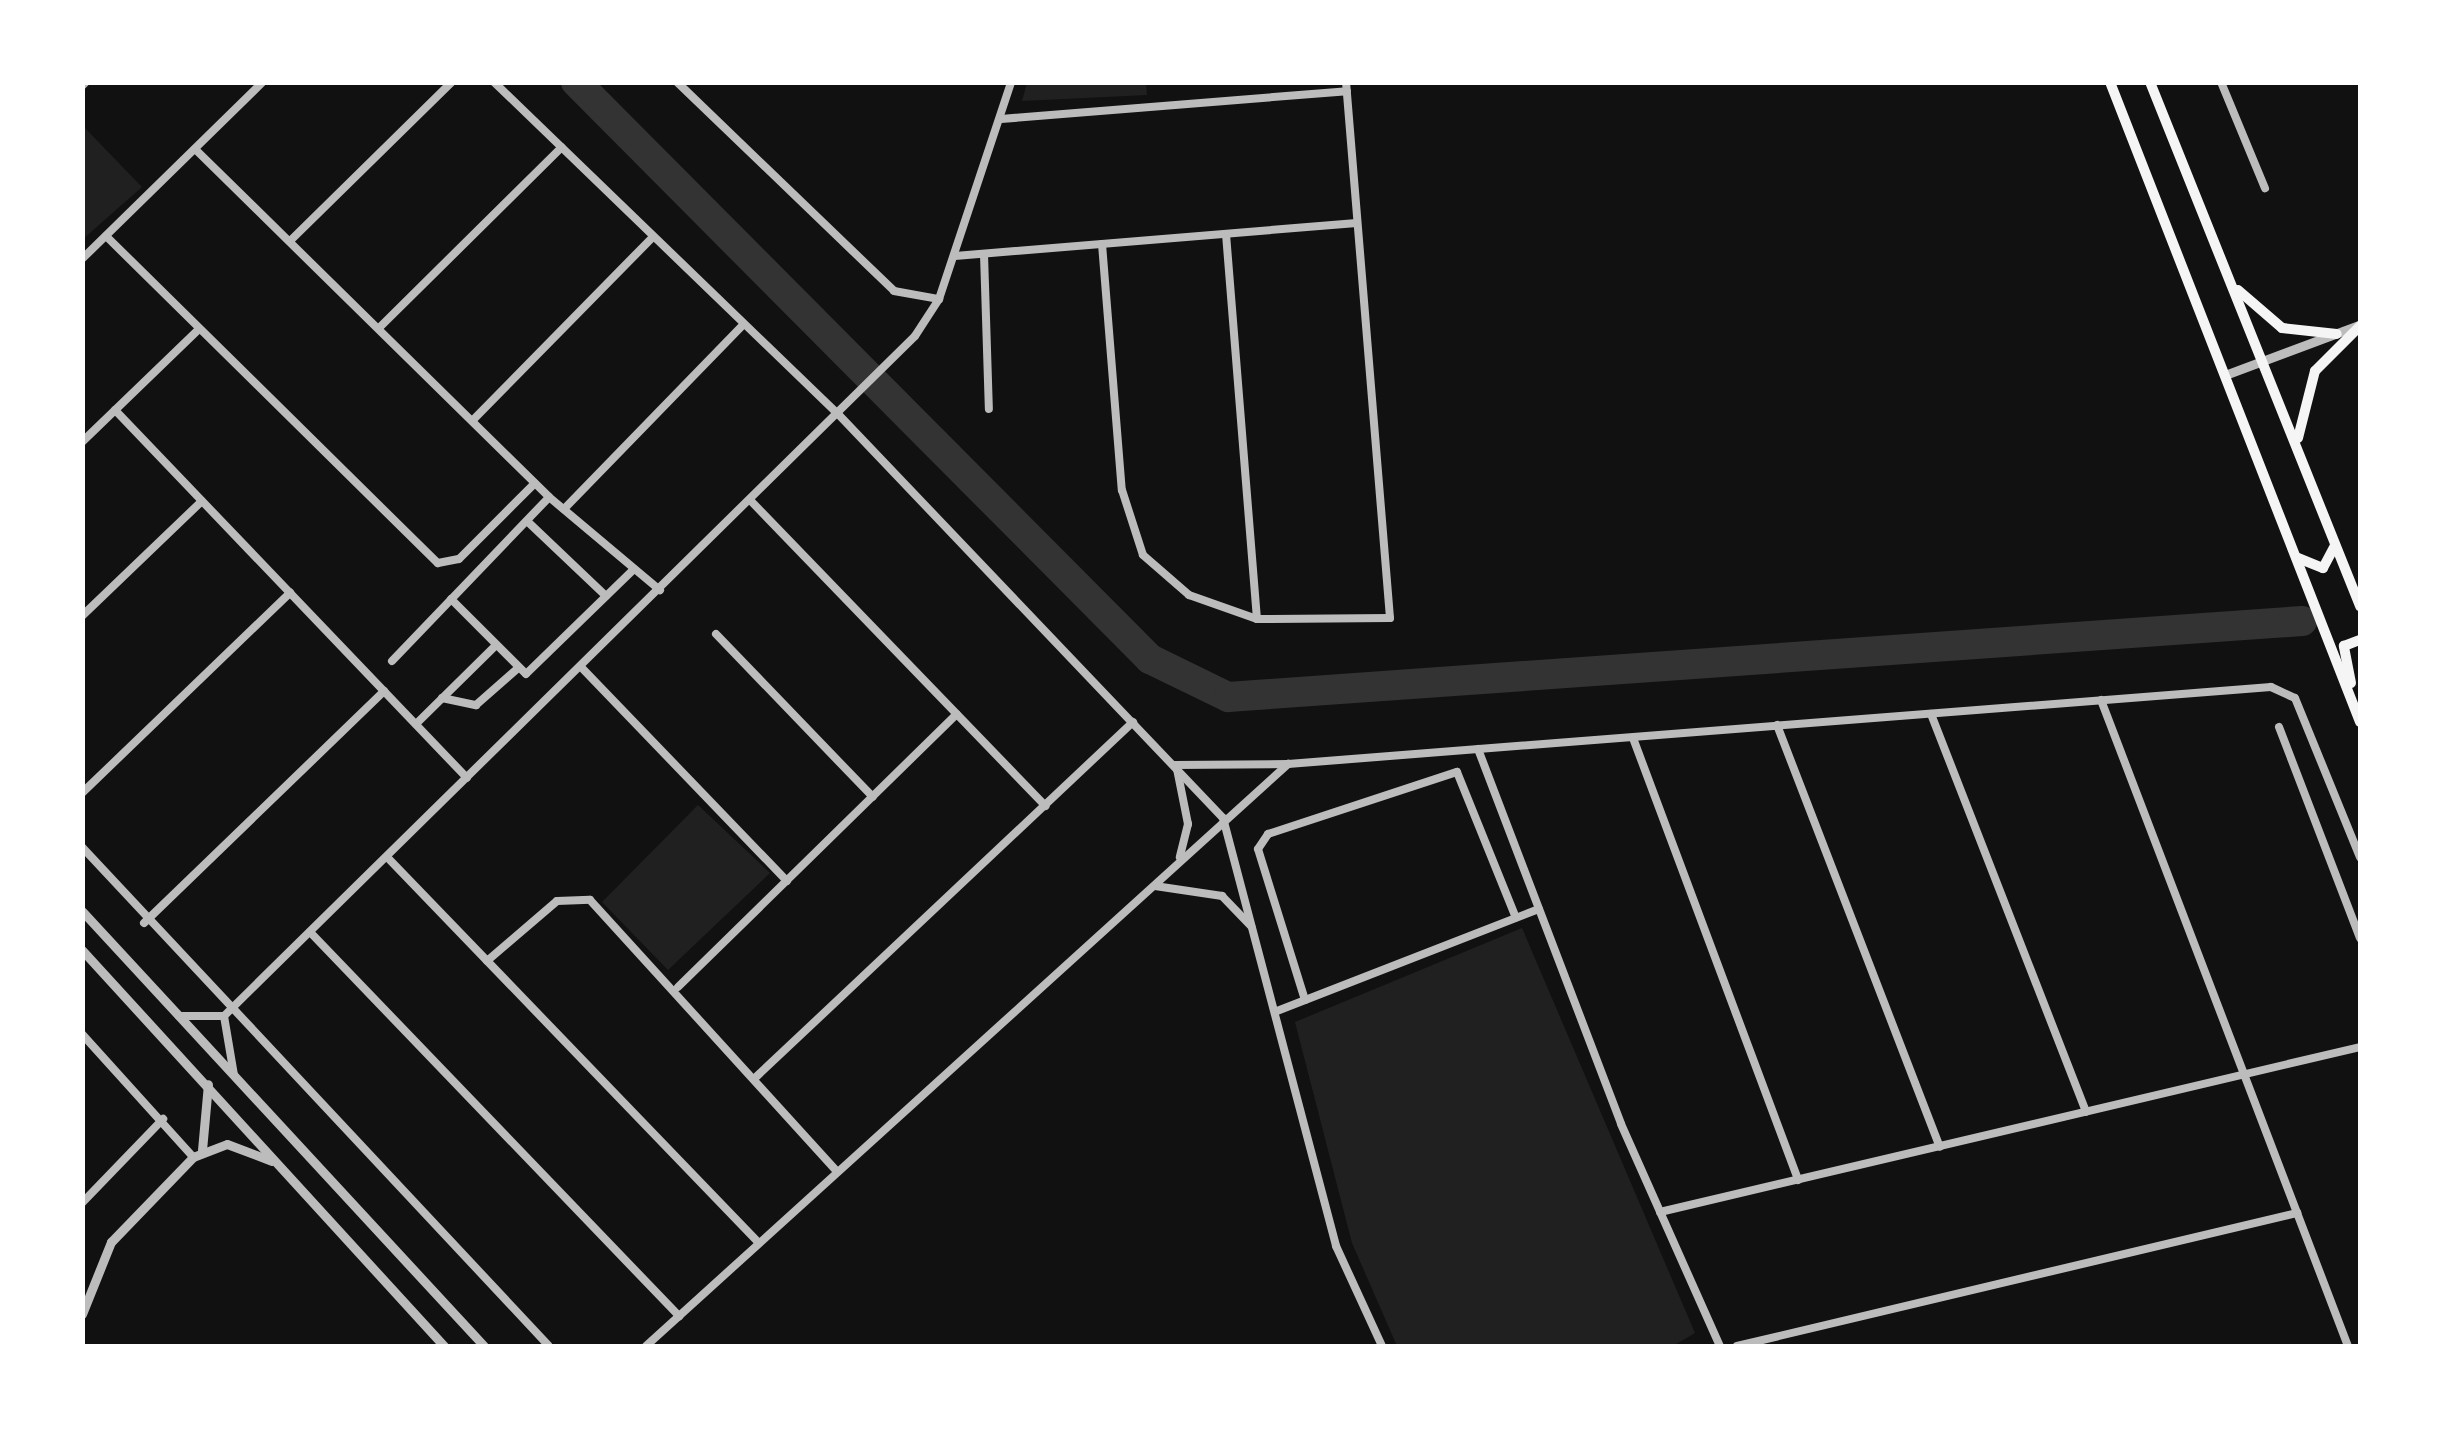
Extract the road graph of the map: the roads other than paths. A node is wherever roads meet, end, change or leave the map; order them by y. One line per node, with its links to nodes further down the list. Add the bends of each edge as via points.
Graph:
1 (264, 82): 12 (street)
2 (452, 82): 18 (street)
3 (494, 82): 11 (street)
4 (677, 82): 24 (street, via 894,291)
5 (1011, 82): 10 (street)
6 (2110, 82): 31 (main road)
7 (2150, 82): 23 (main road)
8 (2221, 82): 13 (street)
9 (1346, 87): 10 (street); 14 (street)
10 (1001, 119): 21 (street)
11 (562, 147): 17 (street); 27 (street)
12 (195, 149): 16 (street); 18 (street)
13 (2266, 188)
14 (1358, 223): 15 (street); 53 (street, via 1390,618)
15 (1226, 234): 19 (street); 53 (street)
16 (106, 236): 22 (street); 28 (street)
17 (652, 237): 25 (street); 35 (street)
18 (290, 241): 27 (street)
19 (1102, 244): 20 (street); 53 (street, via 1131,528 1143,555 1189,594)
20 (984, 254): 21 (street); 32 (street)
21 (955, 256): 24 (street)
22 (82, 259)
23 (2234, 285): 29 (main road, via 2282,328); 30 (main road)
24 (939, 300): 34 (street, via 915,336)
25 (744, 324): 34 (street); 42 (street)
26 (2360, 326): 29 (street); 37 (main road, via 2315,371 2302,402)
27 (379, 328): 35 (street)
28 (197, 331): 33 (street); 38 (street, via 438,563 459,559)
29 (2337, 334): 30 (street)
30 (2264, 361): 31 (street); 37 (main road)
31 (2225, 375): 45 (main road)
32 (989, 409)
33 (116, 410): 36 (street); 40 (street)
34 (839, 415): 41 (street); 66 (street)
35 (473, 420): 38 (street)
36 (82, 442)
37 (2299, 451): 44 (main road)
38 (536, 483): 39 (street)
39 (550, 497): 42 (street); 43 (street)
40 (202, 501): 48 (street); 52 (street)
41 (751, 501): 47 (street); 63 (street)
42 (564, 509): 46 (street)
43 (527, 521): 49 (street); 50 (street)
44 (2334, 539): 45 (main road, via 2323,568); 51 (main road)
45 (2295, 555): 65 (main road)
46 (632, 571): 47 (street); 49 (street)
47 (660, 590): 58 (street)
48 (290, 593): 60 (street); 75 (street)
49 (606, 596): 59 (street, via 528,673)
50 (450, 599): 56 (street); 57 (street)
51 (2360, 606)
52 (82, 616)
53 (1257, 619)
54 (716, 634): 76 (street)
55 (2360, 640): 65 (main road, via 2344,646)
56 (495, 646): 59 (street); 61 (street)
57 (392, 660)
58 (581, 667): 74 (street); 83 (street)
59 (518, 669): 61 (street, via 476,705)
60 (384, 691): 67 (street); 88 (street)
61 (442, 698): 67 (street)
62 (2101, 700): 64 (street); 81 (street, via 2286,690); 101 (street)
63 (957, 714): 76 (street); 77 (street)
64 (1931, 714): 68 (street); 105 (street)
65 (2360, 720)
66 (1133, 722): 72 (street); 77 (street)
67 (416, 724): 74 (street)
68 (1777, 725): 70 (street); 107 (street)
69 (2279, 726): 91 (street)
70 (1633, 738): 71 (street); 111 (street)
71 (1478, 750): 73 (street); 85 (street)
72 (1176, 764): 73 (street); 78 (street); 82 (street, via 1188,824)
73 (1288, 764): 78 (street)
74 (467, 778): 80 (street)
75 (82, 793)
76 (873, 797): 83 (street)
77 (1046, 806): 103 (street)
78 (1223, 818): 82 (street); 89 (street)
79 (82, 847): 88 (street)
80 (387, 857): 90 (street); 93 (street)
81 (2360, 857)
82 (1178, 862): 84 (street)
83 (788, 881): 94 (street)
84 (1155, 886): 89 (street, via 1222,896); 110 (street)
85 (1538, 909): 87 (street); 113 (street)
86 (82, 911): 98 (street)
87 (1516, 918): 95 (street); 95 (street, via 1456,772 1268,834 1258,849)
88 (144, 923): 97 (street)
89 (1254, 929): 96 (street)
90 (310, 932): 97 (street); 117 (street)
91 (2360, 938)
92 (82, 950): 104 (street)
93 (487, 961): 94 (street, via 557,902 590,900); 115 (street)
94 (678, 988): 103 (street)
95 (1305, 1000): 96 (street)
96 (1277, 1011): 122 (street, via 1336,1246)
97 (227, 1012): 98 (street); 102 (street); 120 (street)
98 (178, 1016): 102 (street)
99 (82, 1034): 106 (street)
100 (2360, 1048): 101 (street)
101 (2244, 1075): 105 (street); 114 (street)
102 (234, 1076): 119 (street)
103 (756, 1076): 110 (street)
104 (208, 1082): 108 (street); 109 (street)
105 (2086, 1112): 107 (street)
106 (163, 1119): 108 (street); 112 (street)
107 (1940, 1146): 111 (street)
108 (197, 1154): 109 (street, via 240,1145); 116 (street, via 111,1242)
109 (278, 1164): 118 (street)
110 (838, 1171): 115 (street)
111 (1798, 1180): 113 (street)
112 (82, 1202)
113 (1660, 1212): 123 (street)
114 (2297, 1213): 124 (street); 125 (street)
115 (759, 1243): 117 (street)
116 (82, 1314)
117 (679, 1316): 121 (street)
118 (444, 1346)
119 (484, 1346)
120 (549, 1346)
121 (646, 1346)
122 (1382, 1346)
123 (1720, 1346)
124 (1737, 1346)
125 (2348, 1346)

